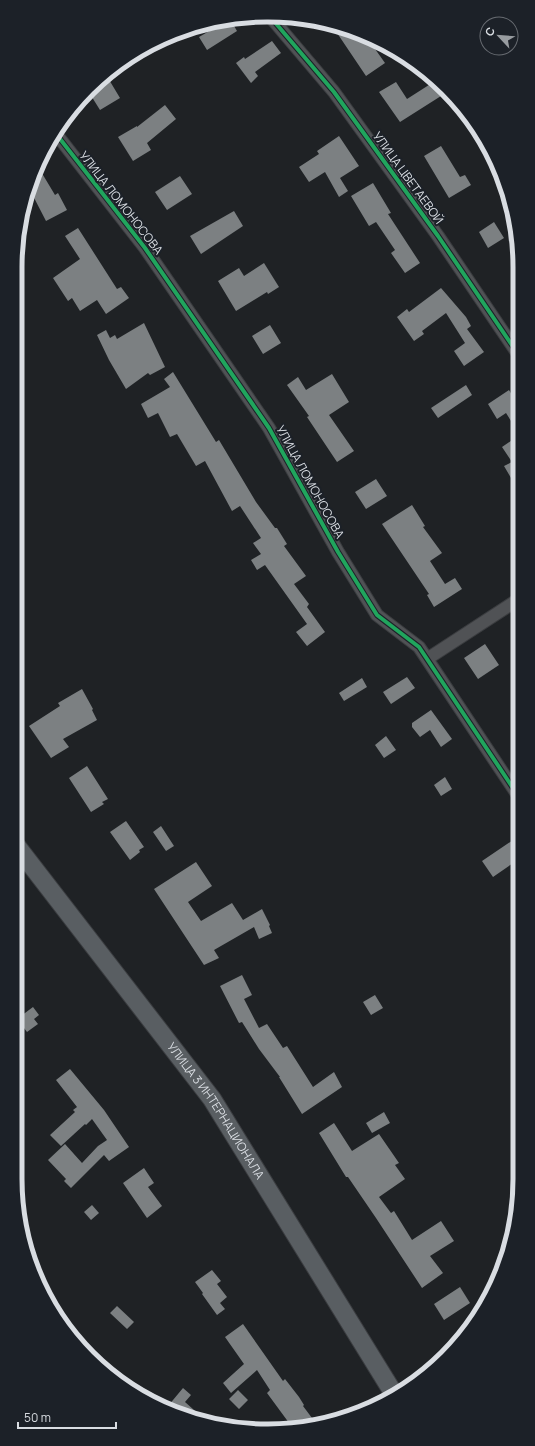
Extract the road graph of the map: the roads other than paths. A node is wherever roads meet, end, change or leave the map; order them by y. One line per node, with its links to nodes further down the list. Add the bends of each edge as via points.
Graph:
1 (275, 22): 3 (street, УЛИЦА ЦВЕТАЕВОЙ, via 334,92 438,236)
2 (59, 138): 5 (street, УЛИЦА ЛОМОНОСОВА, via 145,248 268,428 376,615 419,647)
3 (513, 347)
4 (513, 603): 5 (street)
5 (427, 659): 6 (street, УЛИЦА ЛОМОНОСОВА)
6 (513, 788)
7 (22, 853): 8 (main road, УЛИЦА 3 ИНТЕРНАЦИОНАЛА, via 212,1099)
8 (392, 1390)

